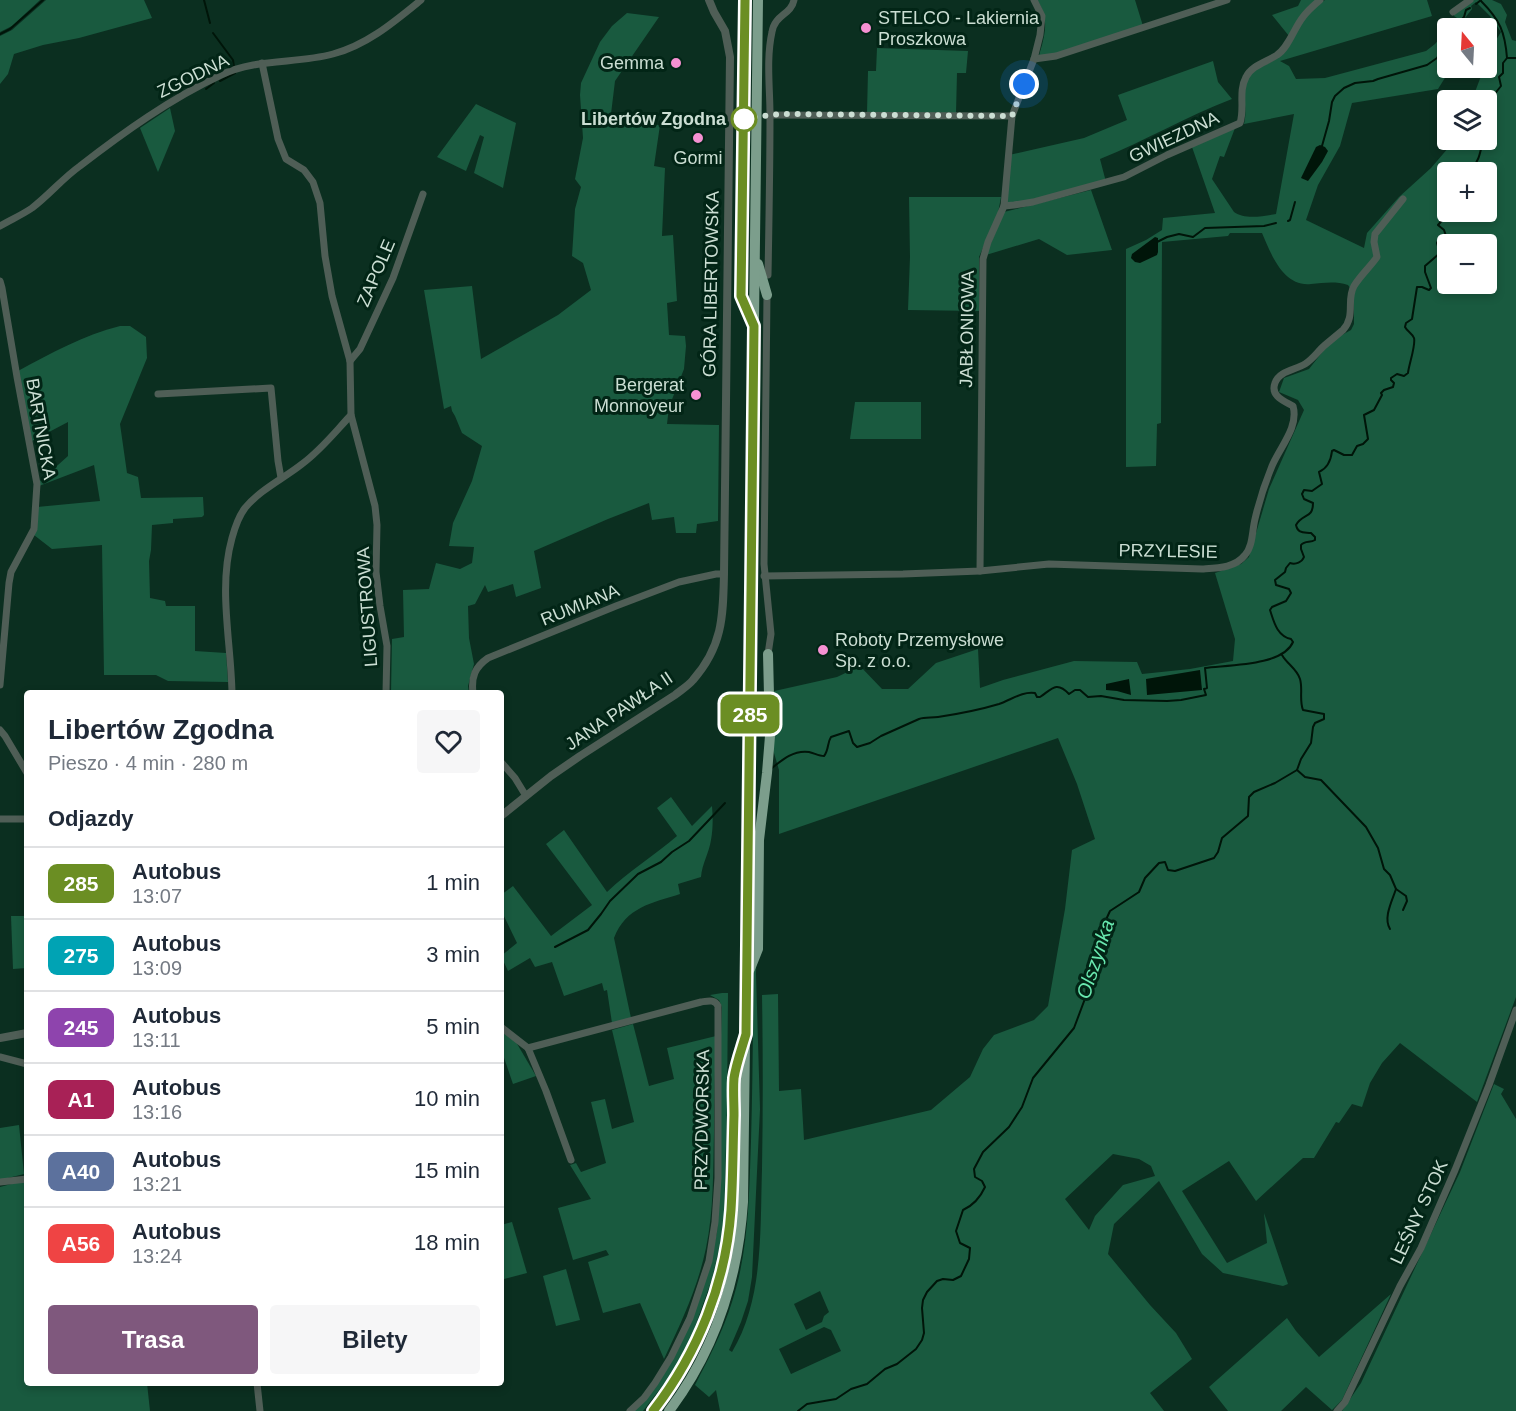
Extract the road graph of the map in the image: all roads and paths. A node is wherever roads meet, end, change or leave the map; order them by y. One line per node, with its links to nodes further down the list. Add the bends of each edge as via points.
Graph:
1 (421, 0): 12 (street, ZGODNA, via 362,43 330,55)
2 (709, 0): 29 (street, GÓRA LIBERTOWSKA, via 725,31 730,57)
3 (745, 0): 23 (highway, GÓRA LIBERTOWSKA, via 741,296)
4 (758, 0): 19 (highway, GÓRA LIBERTOWSKA)
5 (794, 0): 13 (street, via 771,33)
6 (1034, 0): 11 (street, JABŁONIOWA, via 1042,25)
7 (1227, 0): 11 (street, via 1056,57)
8 (1320, 0): 17 (street, GWIEZDNA, via 1302,17 1278,55 1246,77 1240,123 1124,177)
9 (1470, 0): 10 (street)
10 (1453, 12)
11 (1034, 59): 14 (street, JABŁONIOWA)
12 (262, 63): 18 (street, ZGODNA, via 224,73 173,101 79,166 30,209); 24 (street, LIGUSTROWA, via 286,159 314,182 332,297)
13 (770, 115): 14 (street); 20 (street)
14 (1012, 116): 17 (street, JABŁONIOWA)
15 (423, 194): 24 (street, ZAPOLE, via 393,278 360,349)
16 (1403, 199): 28 (street, PRZYLESIE, via 1375,234 1377,257 1354,286 1349,322 1305,363 1276,380 1277,397 1293,406 1295,414 1272,465 1246,555 1226,567 1202,569 1049,564)
17 (1004, 206): 28 (street, JABŁONIOWA, via 983,259)
18 (0, 226)
19 (755, 253): 22 (highway); 23 (highway, GÓRA LIBERTOWSKA)
20 (768, 275)
21 (0, 281): 32 (street, BARTNICKA, via 37,484 34,529 11,572)
22 (767, 295): 30 (street)
23 (754, 326): 43 (highway, GÓRA LIBERTOWSKA)
24 (350, 361): 26 (street, LIGUSTROWA)
25 (158, 394): 27 (street, via 272,388)
26 (351, 415): 27 (street, via 328,442); 34 (street, LIGUSTROWA, via 375,506 376,572 387,646)
27 (281, 478): 33 (street, via 243,510 230,546 225,574)
28 (980, 571): 30 (street, PRZYLESIE)
29 (724, 574): 35 (street, RUMIANA, via 679,582 488,658 474,674); 39 (street, JANA PAWŁA II, via 720,632 709,659 693,681)
30 (764, 576): 31 (street, via 771,634)
31 (768, 654): 43 (highway, via 770,736 759,840 758,949)
32 (0, 685)
33 (232, 690)
34 (386, 690)
35 (473, 690)
36 (0, 730): 38 (street)
37 (504, 765): 39 (street)
38 (24, 768)
39 (526, 796): 40 (street, JANA PAWŁA II)
40 (504, 814)
41 (0, 819): 42 (street)
42 (24, 819)
43 (747, 978): 47 (highway, GÓRA LIBERTOWSKA)
44 (1516, 1010): 60 (street, LEŚNY STOK, via 1421,1248)
45 (504, 1029): 49 (street)
46 (24, 1034): 48 (street)
47 (746, 1034): 58 (highway, GÓRA LIBERTOWSKA, via 734,1076 731,1212 721,1271 699,1334 681,1370); 59 (highway, GÓRA LIBERTOWSKA, via 744,1186 735,1266 712,1339)
48 (0, 1038)
49 (528, 1048): 52 (street); 57 (street, PRZYDWORSKA, via 701,1002 713,1001 718,1006 718,1179 709,1261 690,1318 671,1357 644,1398)
50 (0, 1058): 51 (street)
51 (24, 1063)
52 (571, 1160)
53 (24, 1179): 54 (street)
54 (0, 1182)
55 (257, 1386): 56 (street)
56 (261, 1411)
57 (630, 1411)
58 (653, 1411)
59 (669, 1411)
60 (1337, 1411)

